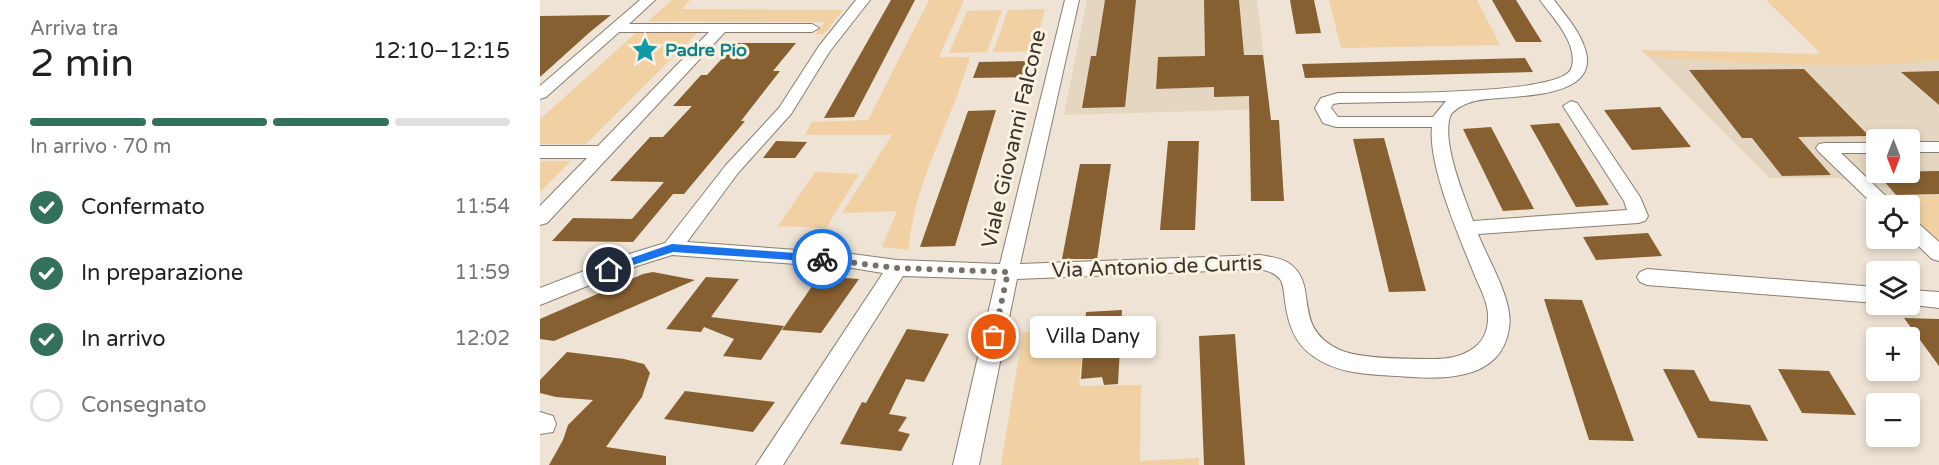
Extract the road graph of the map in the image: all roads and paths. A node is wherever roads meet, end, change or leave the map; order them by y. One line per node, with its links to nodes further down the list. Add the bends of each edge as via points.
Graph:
1 (648, 0): 6 (street)
2 (863, 0): 21 (street, via 824,49 785,111 732,169)
3 (1072, 0): 24 (street, Viale Giovanni Falcone)
4 (1547, 0): 9 (street, via 1578,47 1577,74 1559,85)
5 (722, 27): 6 (street); 7 (street); 15 (street)
6 (616, 28): 8 (street)
7 (812, 28)
8 (540, 94)
9 (1477, 96): 11 (street, via 1463,99); 11 (street, via 1338,98 1327,101 1323,108 1329,119 1336,122)
10 (1571, 106): 19 (street, via 1633,201 1638,216)
11 (1443, 115): 19 (street, Via Antonio de Curtis, via 1446,166)
12 (1866, 147): 17 (street, via 1825,148)
13 (1920, 147): 14 (street)
14 (1939, 147)
15 (604, 152): 16 (street); 18 (street)
16 (541, 153)
17 (1875, 195)
18 (540, 218)
19 (1467, 228): 24 (street, Via Antonio de Curtis, via 1499,310 1499,333 1485,354 1455,368 1352,363 1333,357 1307,337 1300,325 1294,283 1281,267 1272,263)
20 (1920, 236): 22 (street)
21 (672, 248): 23 (street, Via Antonio de Curtis); 27 (street)
22 (1939, 254)
23 (897, 268): 24 (street, Via Antonio de Curtis); 32 (street)
24 (1008, 272): 33 (street, Viale Giovanni Falcone)
25 (1647, 277): 28 (street)
26 (540, 285): 27 (street)
27 (566, 287): 29 (street)
28 (1866, 294)
29 (540, 297)
30 (1920, 299): 31 (street)
31 (1939, 300)
32 (769, 465)
33 (966, 465)

